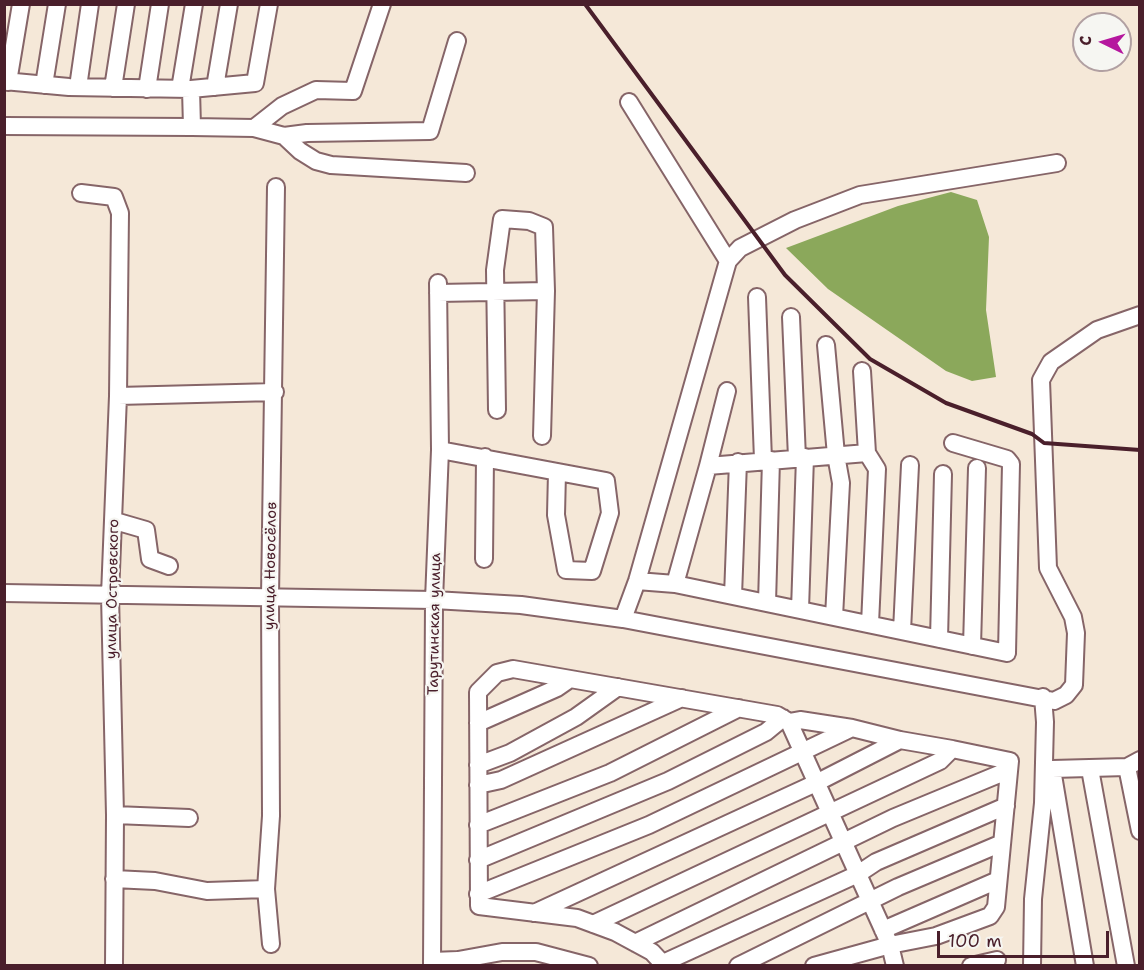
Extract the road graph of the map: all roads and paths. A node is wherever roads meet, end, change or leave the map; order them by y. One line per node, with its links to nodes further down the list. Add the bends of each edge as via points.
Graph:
1 (21, 4): 11 (street)
2 (57, 4): 12 (street)
3 (90, 4): 13 (street)
4 (126, 4): 15 (street)
5 (160, 4): 16 (street)
6 (194, 4): 17 (street)
7 (229, 4): 14 (street)
8 (269, 4): 14 (street, via 255,83)
9 (382, 4): 21 (street, via 353,91 316,90 282,106)
10 (457, 41): 22 (street, via 430,131)
11 (6, 81): 12 (street)
12 (44, 85): 13 (street)
13 (78, 87): 15 (street)
14 (215, 87): 17 (street)
15 (113, 88): 16 (street)
16 (147, 88): 17 (street)
17 (185, 89): 20 (street)
18 (629, 102): 27 (street)
19 (4, 126): 20 (street)
20 (192, 127): 21 (street)
21 (254, 128): 22 (street)
22 (284, 136): 24 (street, via 300,152 331,165)
23 (1058, 163): 27 (street, via 860,195 795,220 740,248)
24 (466, 173)
25 (276, 187): 36 (street, улица Новосёлов)
26 (81, 193): 37 (street, улица Островского, via 114,197 120,213)
27 (728, 261): 56 (street)
28 (546, 291): 29 (street); 29 (street, via 544,227 530,221 502,219 495,270); 39 (street)
29 (497, 292): 38 (street); 41 (street, Тарутинская улица, via 438,288)
30 (757, 297): 46 (street)
31 (1140, 315): 73 (street, via 1097,330 1051,362 1041,381 1048,568 1073,616 1076,633 1074,685 1054,701)
32 (791, 317): 45 (street)
33 (826, 345): 43 (street)
34 (862, 371): 42 (street)
35 (727, 391): 49 (street)
36 (275, 392): 37 (street); 61 (street, улица Новосёлов)
37 (118, 396): 53 (street, улица Островского)
38 (497, 410)
39 (542, 436)
40 (953, 443): 70 (street, via 1007,459 1011,464 1007,653)
41 (440, 450): 44 (street); 62 (street, Тарутинская улица)
42 (867, 453): 43 (street); 67 (street, via 877,469)
43 (836, 455): 45 (street); 65 (street, via 841,483)
44 (485, 457): 51 (street); 54 (street)
45 (801, 457): 46 (street); 64 (street)
46 (767, 460): 47 (street); 63 (street)
47 (738, 462): 49 (street); 60 (street)
48 (910, 465): 68 (street)
49 (708, 466): 57 (street)
50 (977, 468): 70 (street)
51 (557, 472): 51 (street, via 606,482 610,513 592,571 566,570 556,515)
52 (943, 474): 69 (street)
53 (115, 521): 55 (street, via 146,530 150,559); 59 (street, улица Островского)
54 (484, 559)
55 (169, 566)
56 (637, 581): 57 (street); 66 (street)
57 (675, 584): 60 (street)
58 (4, 593): 59 (street)
59 (110, 595): 61 (street); 92 (street, улица Островского)
60 (733, 596): 63 (street)
61 (270, 597): 62 (street); 102 (street, улица Новосёлов, via 271,816)
62 (434, 600): 66 (street, via 521,605); 111 (street, Тарутинская улица)
63 (767, 603): 64 (street)
64 (800, 610): 65 (street)
65 (834, 617): 67 (street)
66 (623, 619): 73 (street)
67 (870, 624): 68 (street)
68 (902, 631): 69 (street)
69 (939, 639): 70 (street)
70 (972, 646)
71 (570, 679): 72 (street); 77 (street); 77 (street, via 513,669 497,673 478,692)
72 (618, 687): 74 (street); 83 (street, via 576,717 510,753)
73 (1043, 697): 84 (street)
74 (682, 698): 75 (street); 88 (street, via 537,765)
75 (739, 708): 76 (street); 94 (street, via 610,772)
76 (786, 720): 78 (street); 81 (street); 98 (street, via 668,781)
77 (478, 723): 83 (street)
78 (852, 728): 79 (street); 81 (street)
79 (900, 740): 80 (street); 87 (street)
80 (952, 749): 86 (street, via 1010,761); 91 (street, via 940,761)
81 (803, 753): 87 (street); 103 (street, via 649,825)
82 (1133, 764): 85 (street); 89 (street)
83 (478, 765): 88 (street)
84 (1048, 768): 85 (street); 119 (street, via 1033,899); 120 (street)
85 (1090, 769): 121 (street)
86 (1009, 770): 90 (street); 96 (street, via 893,818)
87 (816, 783): 91 (street); 105 (street)
88 (478, 785): 94 (street)
89 (1136, 799): 95 (street)
90 (1006, 806): 97 (street); 99 (street, via 876,862)
91 (830, 812): 96 (street); 106 (street)
92 (115, 815): 93 (street); 100 (street, улица Островского)
93 (189, 818)
94 (478, 825): 98 (street)
95 (1140, 831)
96 (844, 843): 99 (street); 108 (street)
97 (1002, 843): 101 (street); 104 (street)
98 (478, 860): 103 (street)
99 (858, 874): 104 (street); 112 (street)
100 (114, 879): 102 (street, via 156,881 207,891); 113 (street, улица Островского)
101 (998, 880): 107 (street); 107 (street, via 996,907 990,916 936,936)
102 (266, 889): 109 (street, улица Новосёлов)
103 (478, 894): 105 (street, via 482,909)
104 (871, 903): 107 (street); 115 (street)
105 (533, 914): 106 (street, via 577,918)
106 (593, 924): 108 (street)
107 (887, 938): 116 (street); 117 (street)
108 (635, 943): 112 (street)
109 (271, 944)
110 (997, 960): 118 (street)
111 (432, 963): 114 (street, via 502,952 536,952)
112 (664, 964)
113 (114, 966)
114 (590, 966)
115 (738, 966)
116 (814, 966)
117 (895, 966)
118 (971, 966)
119 (1032, 966)
120 (1085, 966)
121 (1126, 966)

